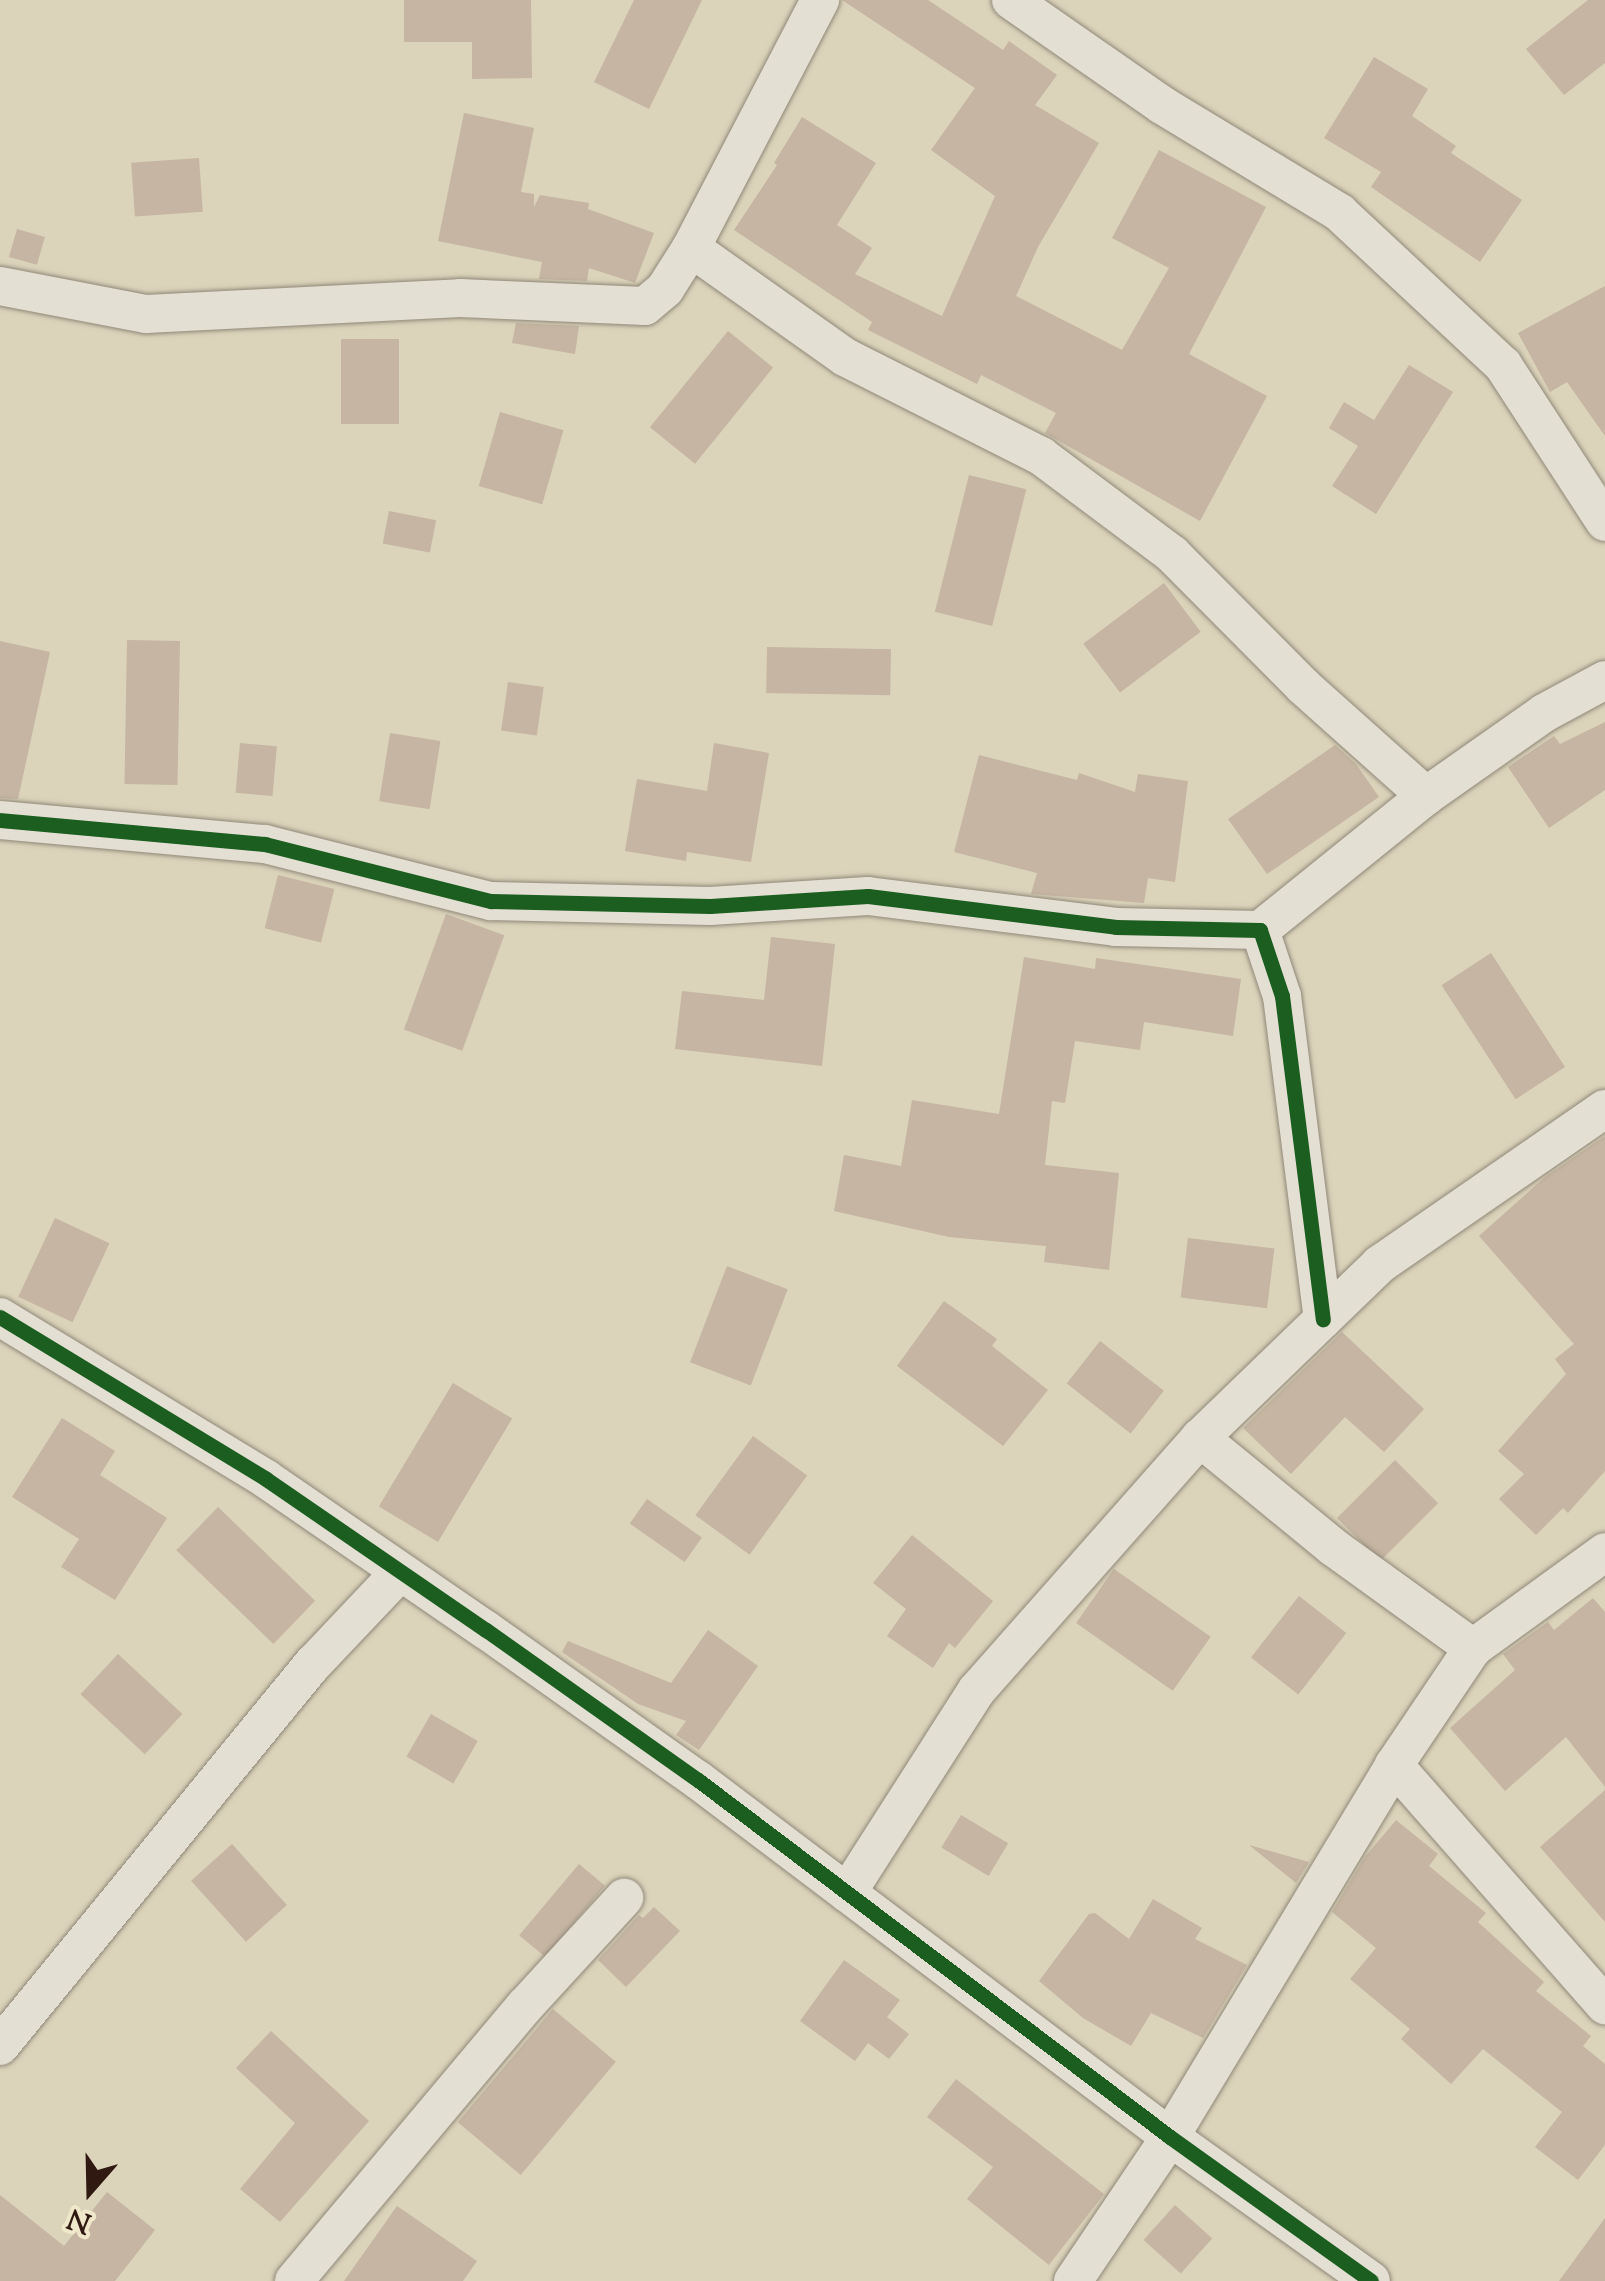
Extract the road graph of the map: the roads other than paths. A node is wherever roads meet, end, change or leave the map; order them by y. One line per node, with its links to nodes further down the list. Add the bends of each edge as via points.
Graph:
1 (820, 0): 3 (street)
2 (1012, 0): 5 (street, via 1162,105 1340,212 1503,365)
3 (691, 248): 4 (street, via 666,289 645,306 618,308 460,298 146,314); 7 (street, via 845,357 1056,467 1172,554 1303,686)
4 (0, 286)
5 (1605, 522)
6 (1605, 680): 7 (street, via 1544,713)
7 (1426, 796): 9 (street)
8 (0, 820): 9 (street, via 264,844 491,901 710,906 868,896 1116,927)
9 (1260, 930): 12 (street, via 1282,996)
10 (1605, 1109): 12 (street, via 1380,1264)
11 (0, 1317): 15 (street, via 266,1479)
12 (1323, 1319): 13 (street)
13 (1200, 1438): 16 (street); 18 (street, via 977,1690)
14 (1602, 1559): 16 (street)
15 (400, 1572): 18 (street); 21 (street, via 314,1663)
16 (1473, 1648): 17 (street)
17 (1394, 1765): 20 (street); 22 (street)
18 (848, 1893): 22 (street)
19 (624, 1898): 23 (street)
20 (1605, 2005)
21 (0, 2046)
22 (1170, 2137): 24 (street); 25 (street)
23 (294, 2281)
24 (1074, 2281)
25 (1371, 2281)

